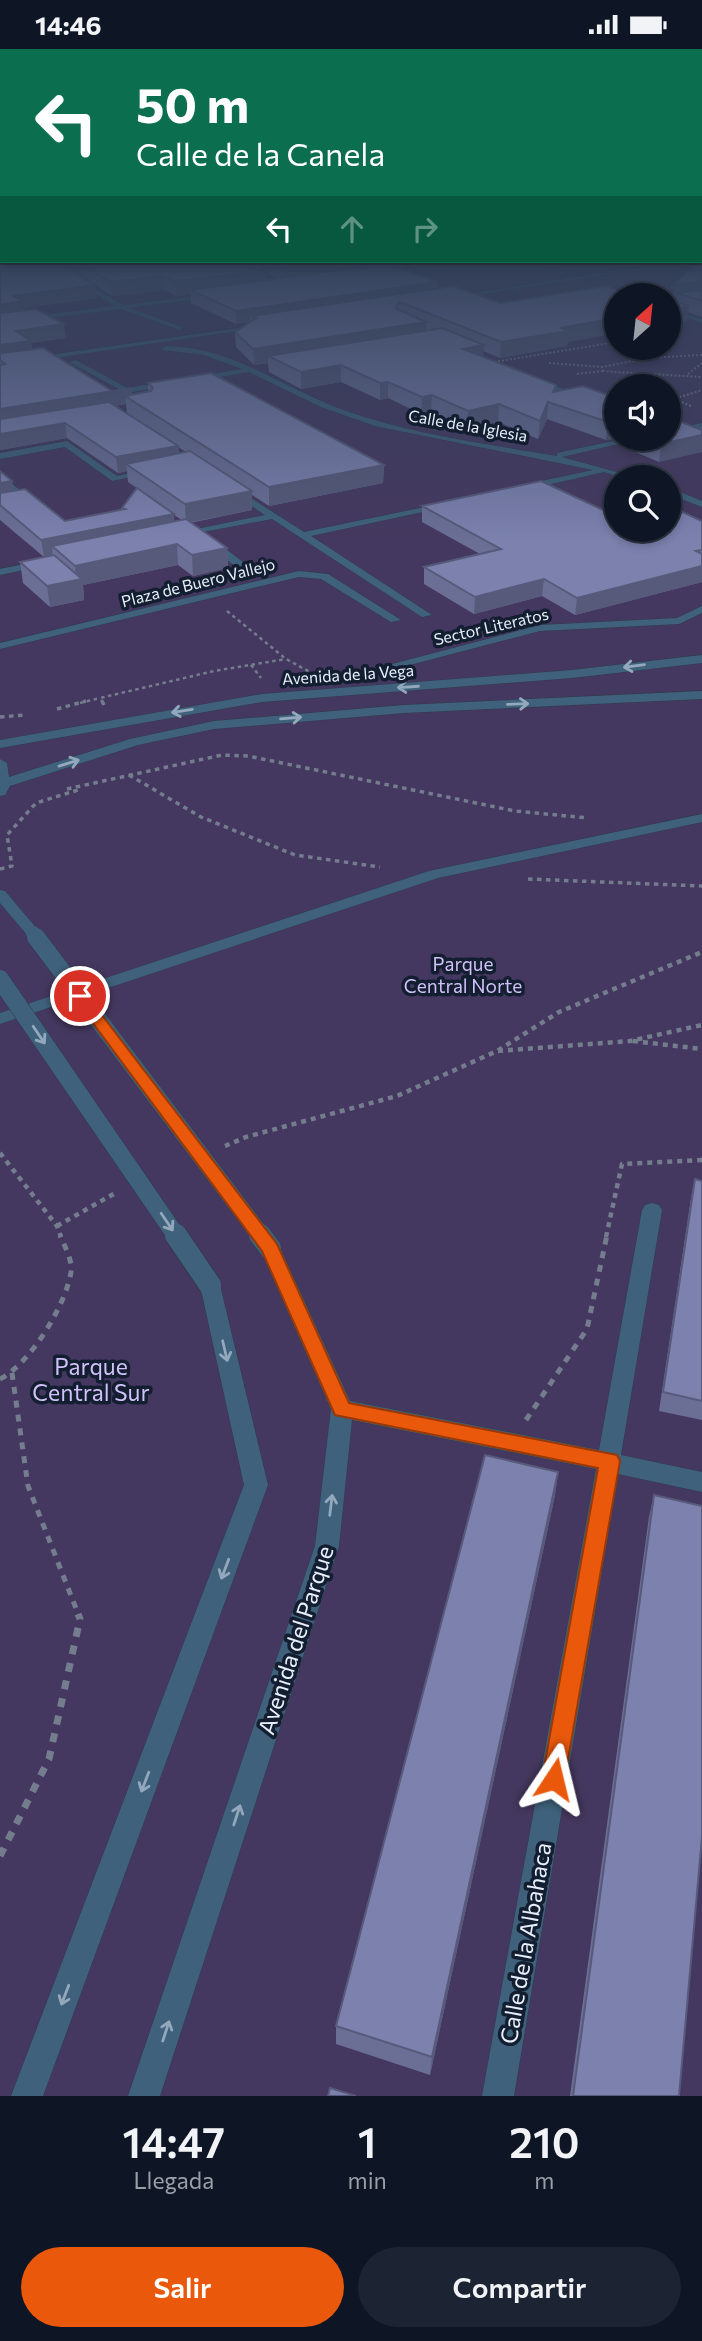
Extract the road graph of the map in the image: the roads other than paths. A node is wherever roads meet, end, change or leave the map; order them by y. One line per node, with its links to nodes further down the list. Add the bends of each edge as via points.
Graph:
1 (31, 352): 6 (street)
2 (63, 352): 10 (street)
3 (142, 352): 8 (street)
4 (201, 352): 7 (street, Calle de la Iglesia)
5 (218, 352): 7 (street)
6 (0, 356)
7 (222, 359): 13 (street, Calle de la Iglesia)
8 (73, 362): 14 (street); 16 (street)
9 (494, 363): 18 (street)
10 (0, 364)
11 (268, 367): 13 (street)
12 (66, 370): 15 (street)
13 (246, 370): 16 (street); 23 (street, Calle de la Iglesia, via 356,417 415,433)
14 (0, 373)
15 (76, 375)
16 (123, 395): 17 (street)
17 (138, 399)
18 (604, 408)
19 (702, 426): 20 (street)
20 (681, 430)
21 (604, 446): 23 (street)
22 (0, 456): 26 (street, via 67,445 115,479)
23 (553, 457): 24 (street, Calle de la Iglesia)
24 (604, 468)
25 (604, 470): 30 (street)
26 (154, 471)
27 (0, 478): 29 (street)
28 (227, 486): 36 (street, Sector Literatos)
29 (13, 489): 31 (street); 35 (street, via 27,500)
30 (511, 490)
31 (0, 492)
32 (681, 495): 34 (street)
33 (458, 501): 38 (street)
34 (702, 504)
35 (0, 505)
36 (273, 516): 37 (street); 38 (street, Sector Literatos)
37 (196, 532): 39 (street); 41 (street)
38 (302, 535): 44 (street, Sector Literatos)
39 (170, 537)
40 (52, 562): 42 (street)
41 (248, 571)
42 (0, 572)
43 (702, 610): 48 (street, Sector Literatos, via 679,621 540,628)
44 (426, 615)
45 (395, 620): 46 (street, Plaza de Buero Vallejo, via 324,576 299,574)
46 (0, 646)
47 (702, 659): 50 (street, Avenida de la Vega, one-way to 50, via 262,698)
48 (330, 682)
49 (702, 695): 52 (street, Avenida de la Vega, one-way to 49, via 135,742 214,725 404,709)
50 (0, 744)
51 (0, 763): 52 (street)
52 (2, 787)
53 (702, 818): 56 (street, via 434,874)
54 (0, 894): 58 (street, bridge, via 270,1248)
55 (0, 979): 61 (street, one-way to 61, bridge, via 210,1285 256,1485)
56 (0, 1019)
57 (652, 1210): 59 (street, Calle de la Albahaca)
58 (342, 1409): 59 (street); 62 (street, Avenida del Parque, one-way to 58, via 327,1546)
59 (610, 1461): 60 (street); 63 (street, Calle de la Albahaca)
60 (702, 1482)
61 (27, 2096)
62 (144, 2096)
63 (498, 2096)

